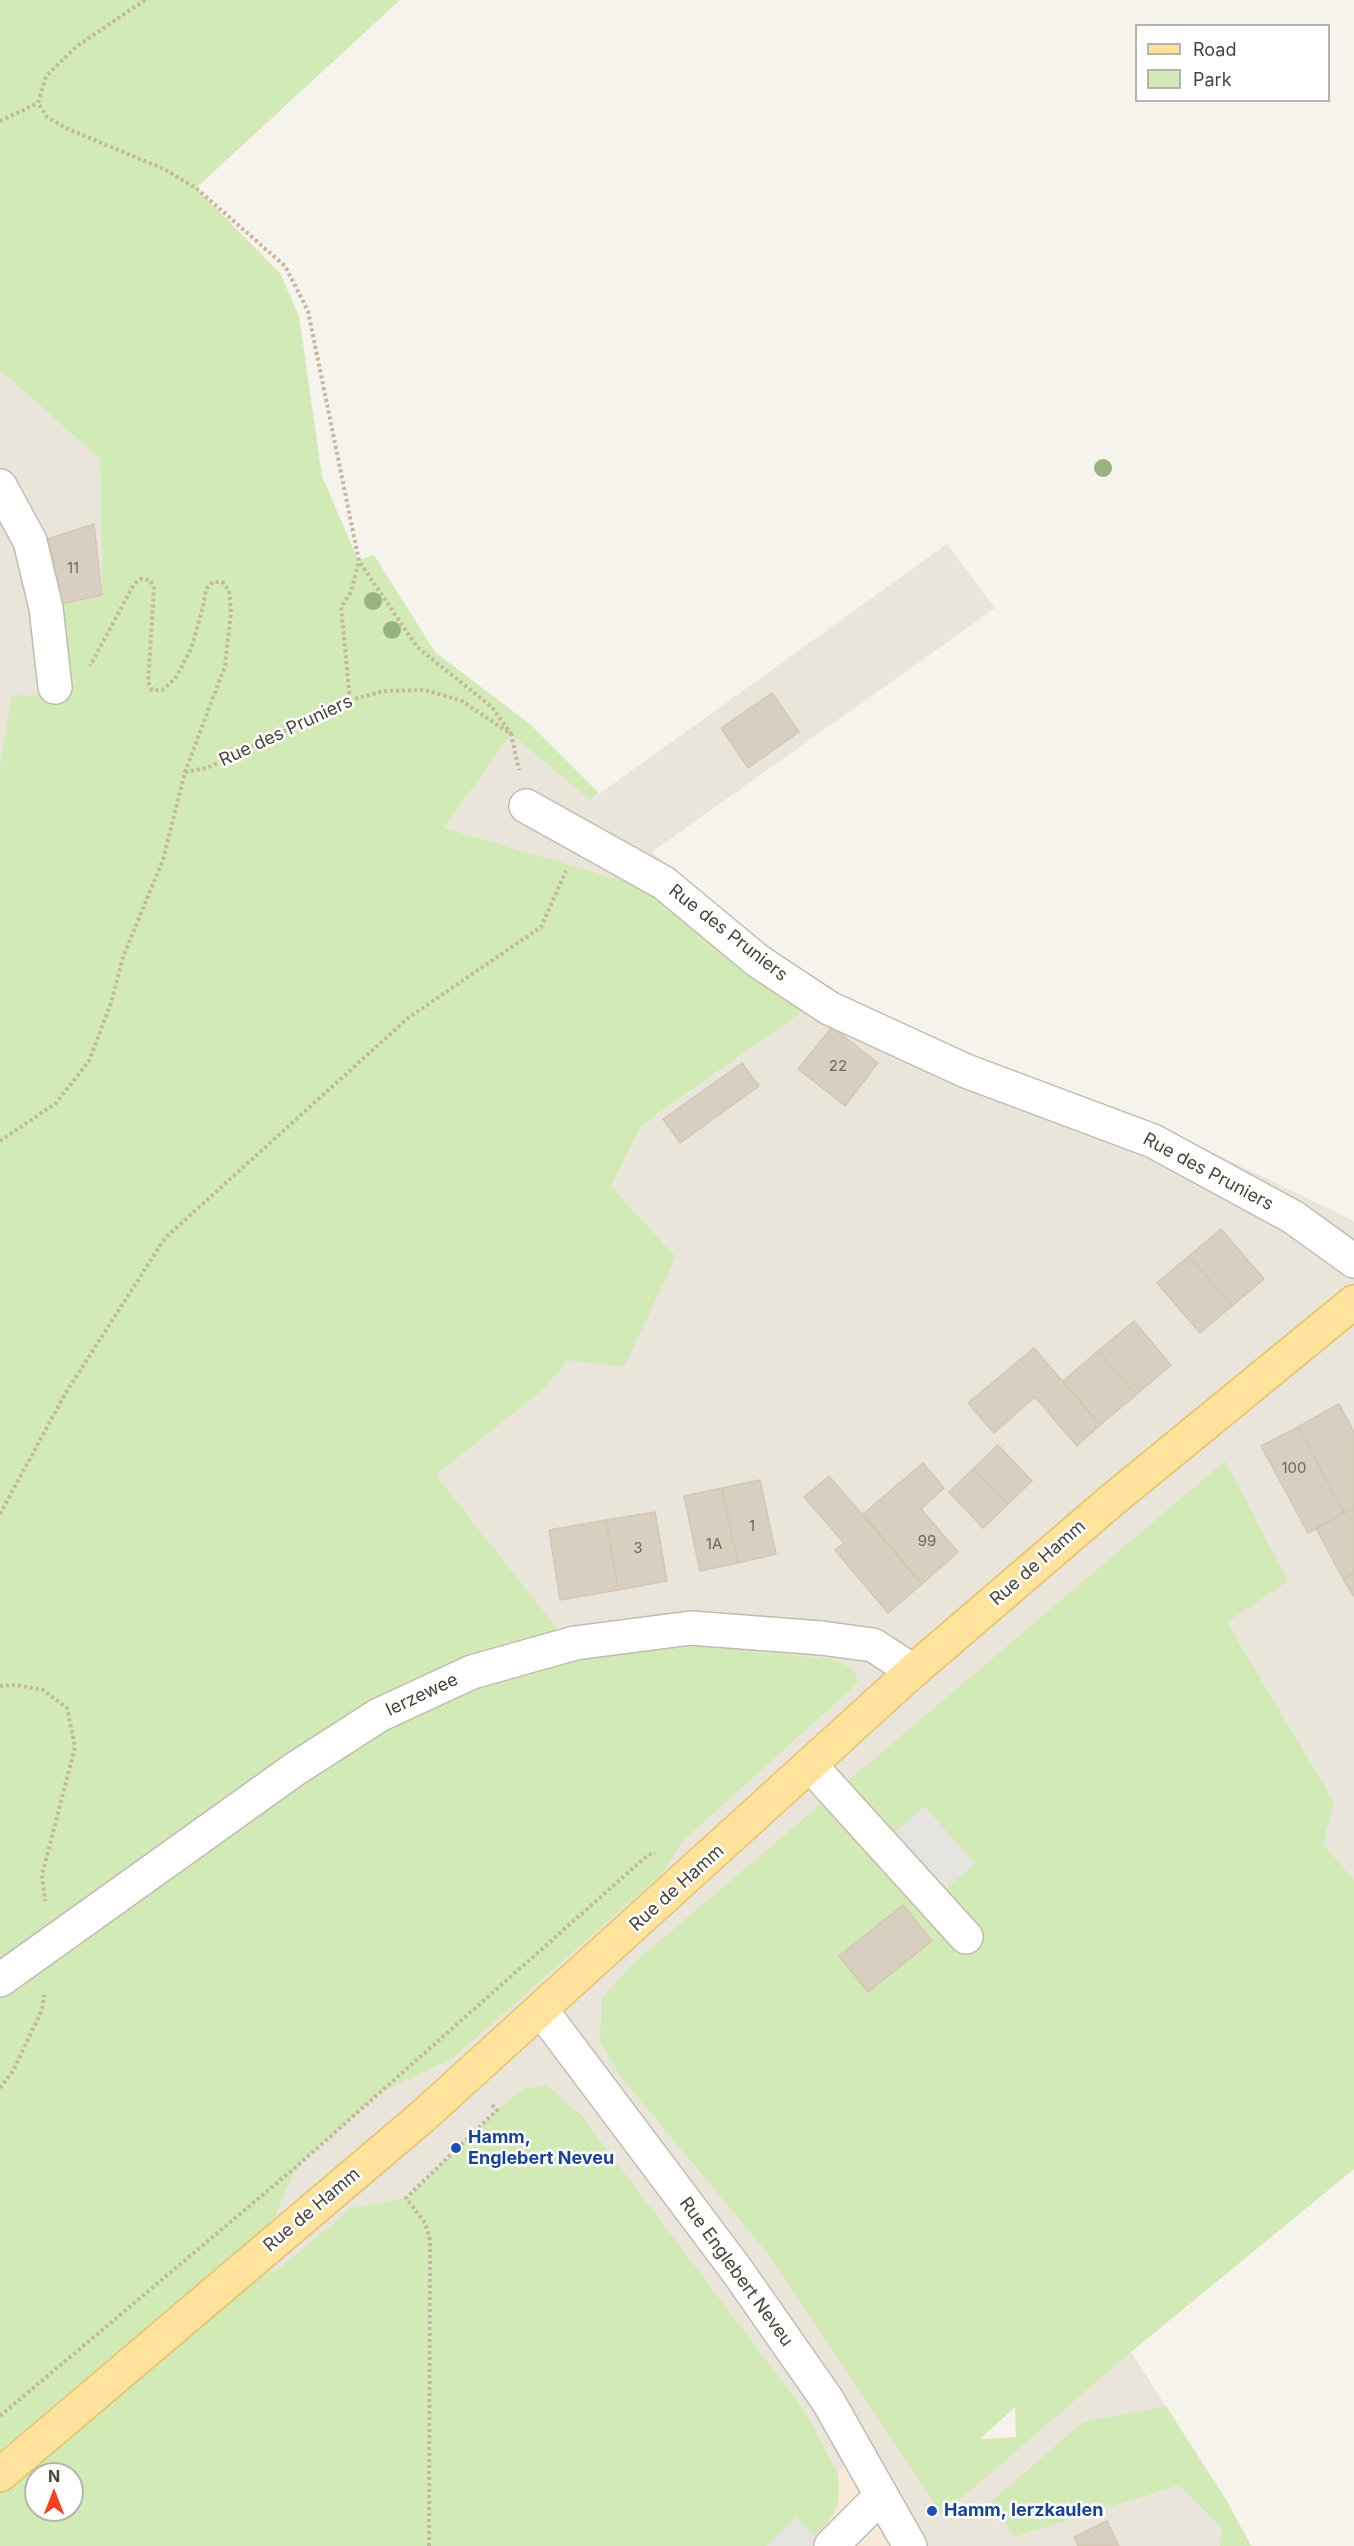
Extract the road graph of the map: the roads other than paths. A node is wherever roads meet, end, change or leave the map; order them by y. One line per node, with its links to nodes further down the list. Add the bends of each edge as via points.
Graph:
1 (0, 486): 2 (street, via 30,541 46,608)
2 (55, 687)
3 (526, 806): 4 (street, Rue des Pruniers, via 664,883 758,961 829,1008 966,1071 1153,1141 1293,1217)
4 (1354, 1261)
5 (1354, 1302): 6 (main road, Rue de Hamm, via 1111,1501)
6 (913, 1671): 7 (main road, Rue de Hamm); 9 (street, Ierzewee, via 873,1645 691,1628 575,1643 472,1671 380,1715 304,1763)
7 (811, 1766): 8 (street); 10 (main road, Rue de Hamm)
8 (966, 1937)
9 (0, 1980)
10 (542, 2011): 11 (main road, Rue de Hamm); 12 (street, Rue Englebert Neveu, via 738,2272 828,2401)
11 (0, 2475)
12 (881, 2496): 13 (street); 14 (street, Rue Englebert Neveu)
13 (831, 2546)
14 (910, 2546)

